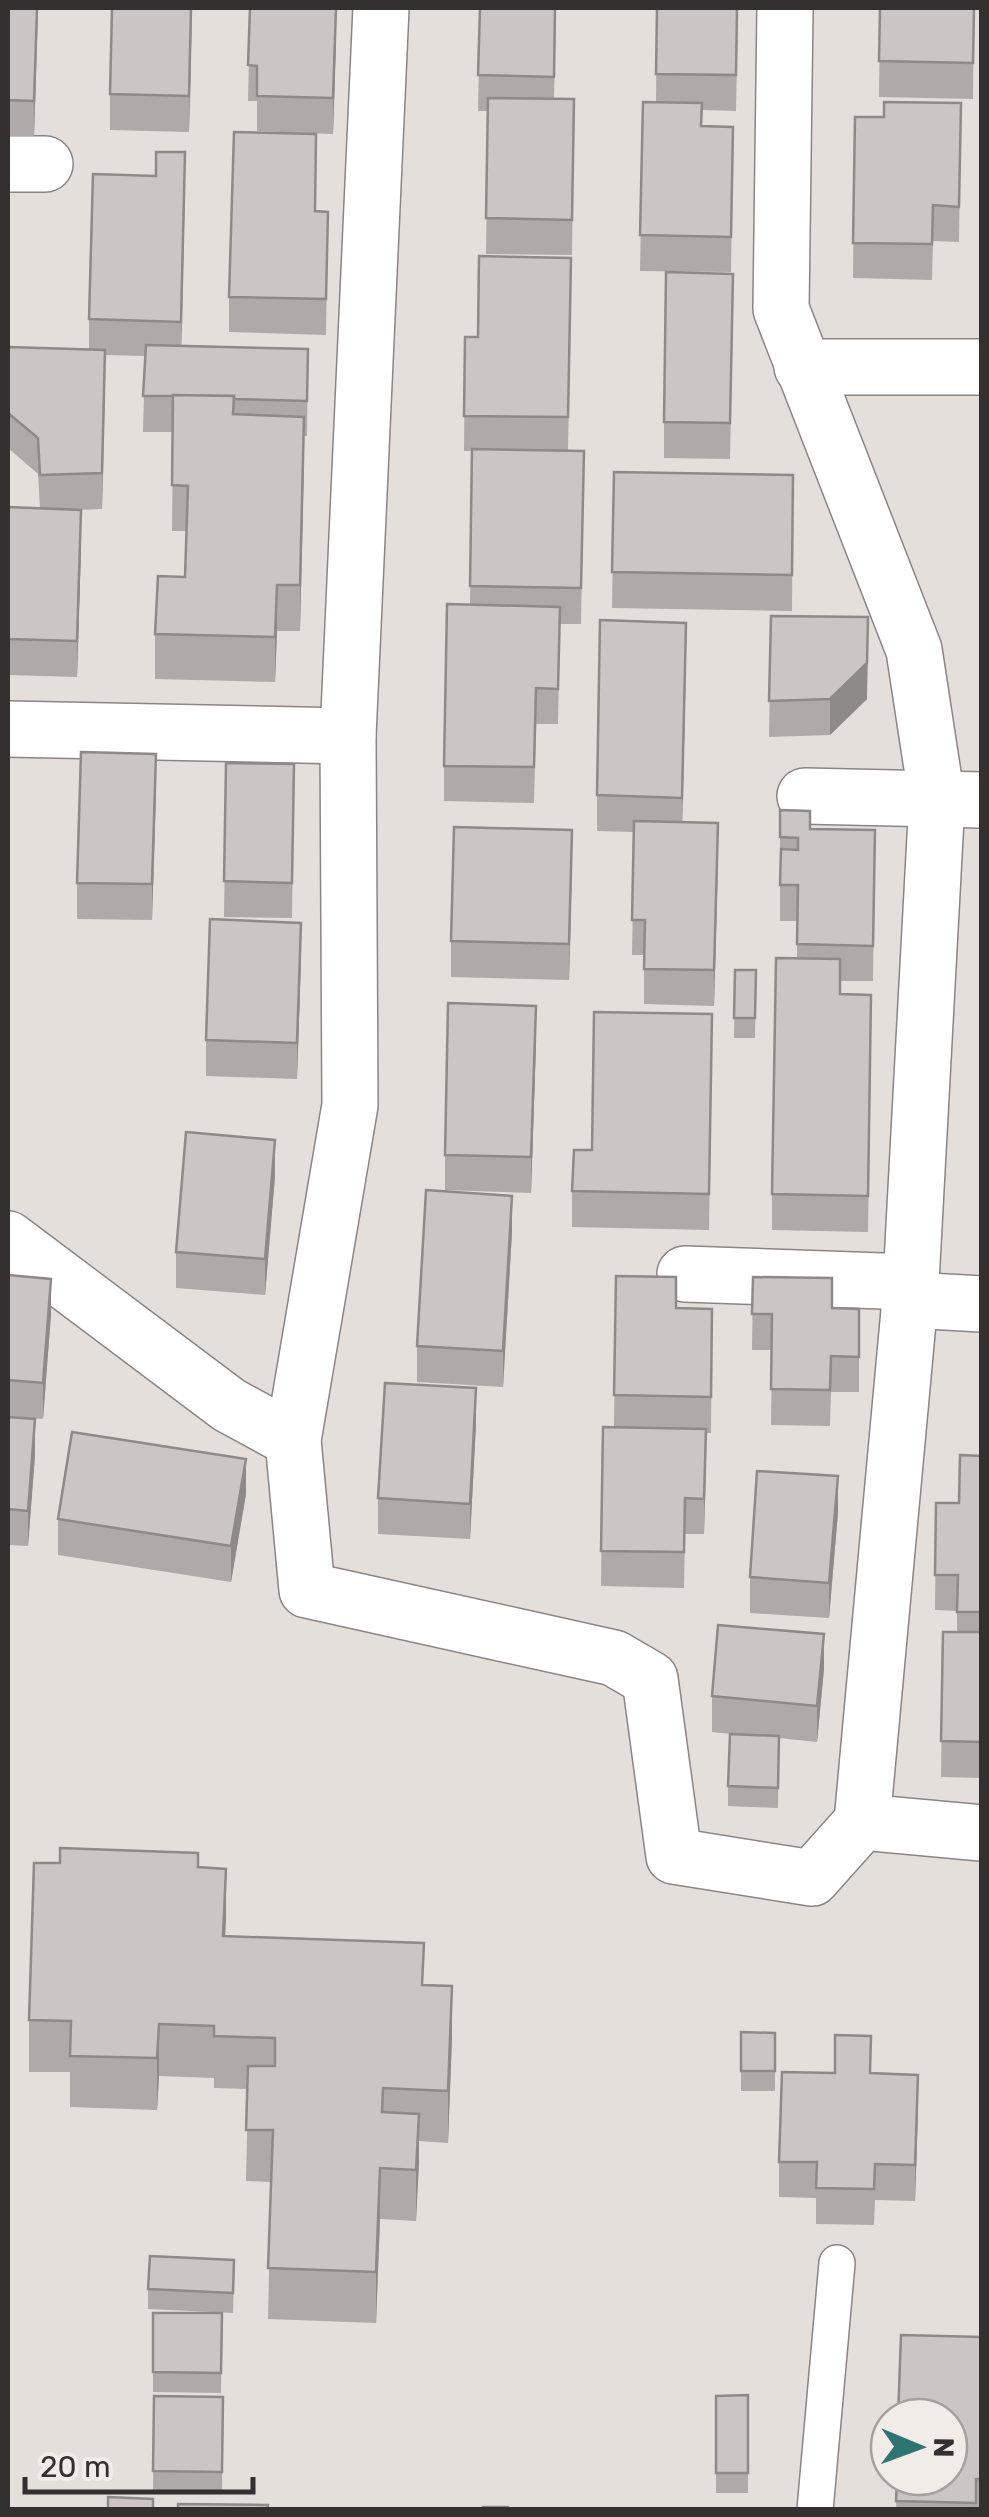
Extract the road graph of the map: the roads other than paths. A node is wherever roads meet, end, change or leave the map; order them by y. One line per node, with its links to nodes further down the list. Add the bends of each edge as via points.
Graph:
1 (381, 8): 6 (street)
2 (785, 8): 3 (street, via 780,309)
3 (802, 367): 4 (street); 8 (street, via 914,650)
4 (982, 367)
5 (8, 729): 6 (street)
6 (348, 736): 13 (street, via 350,1105)
7 (805, 796): 8 (street)
8 (959, 800): 11 (street)
9 (8, 1240): 13 (street, via 230,1405)
10 (684, 1274): 11 (street)
11 (911, 1292): 12 (street); 14 (street)
12 (982, 1304)
13 (293, 1440): 14 (street, via 307,1590 614,1658 650,1679 674,1856 812,1878)
14 (862, 1822): 15 (street)
15 (982, 1833)
16 (837, 2263): 17 (lane)
17 (816, 2510)

